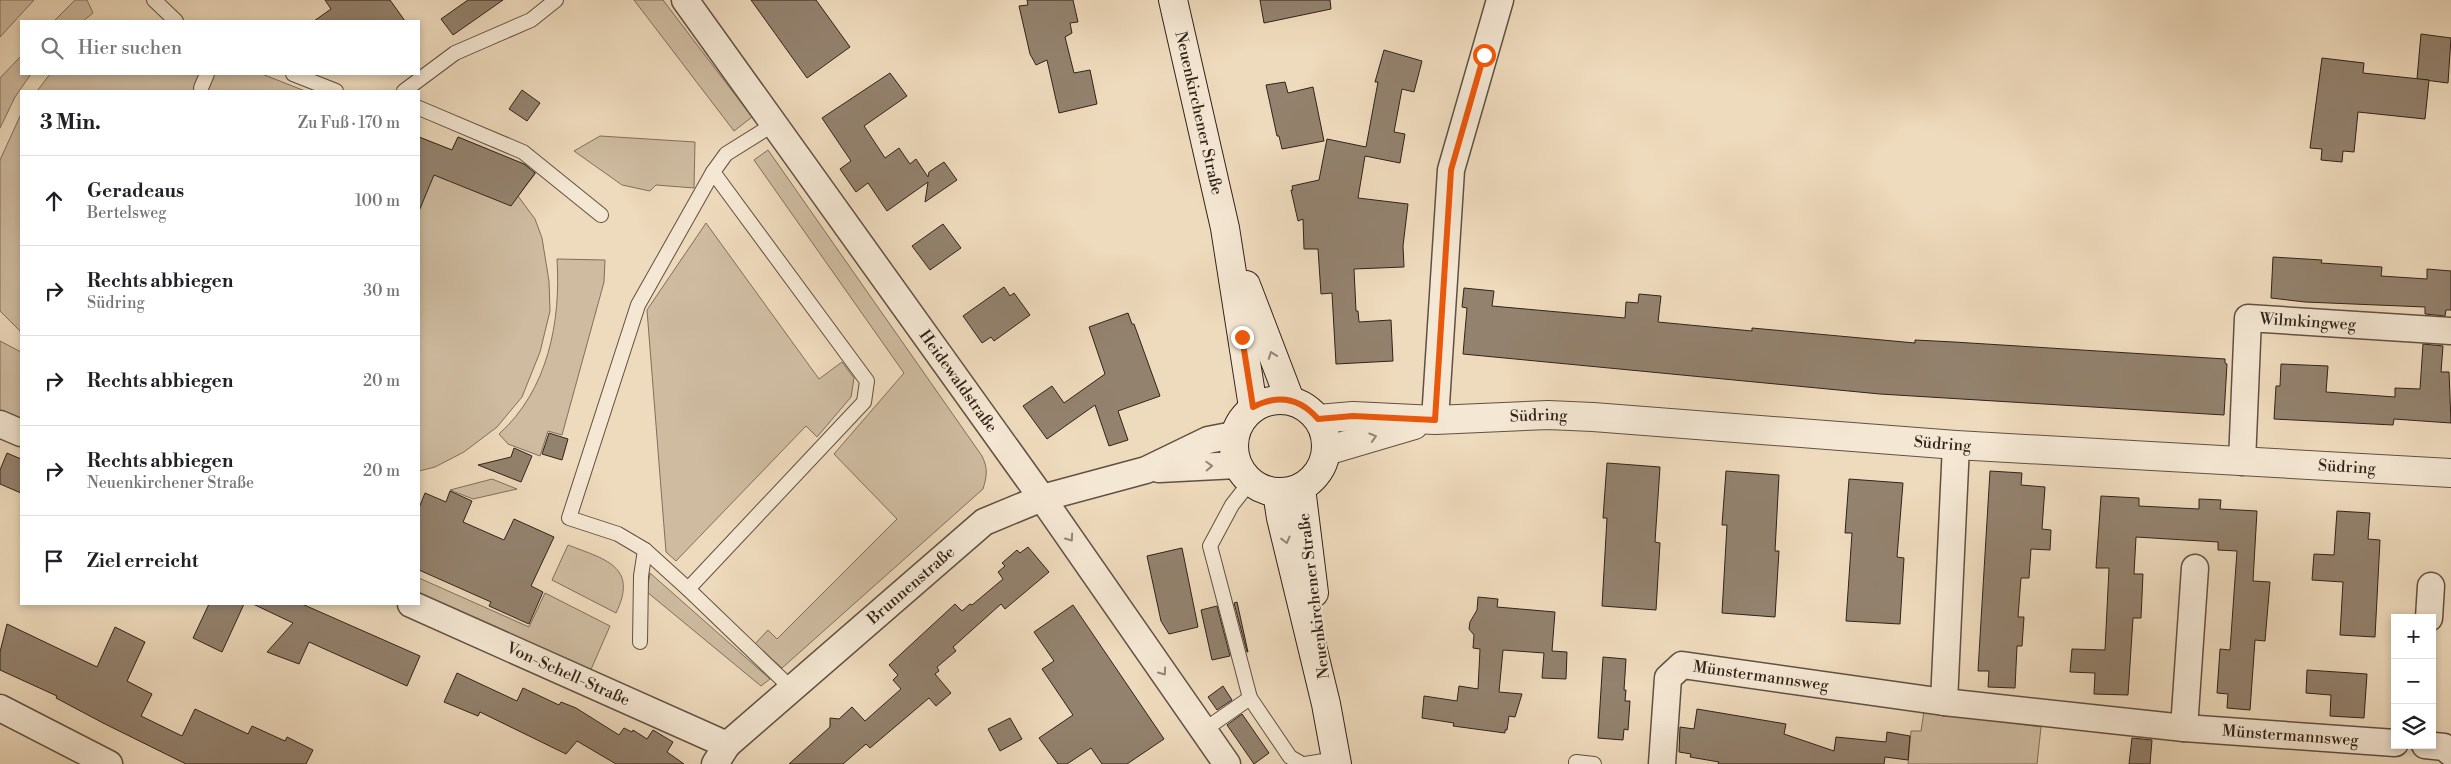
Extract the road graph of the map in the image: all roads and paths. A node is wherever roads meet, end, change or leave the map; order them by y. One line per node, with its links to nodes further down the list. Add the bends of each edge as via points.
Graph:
1 (154, 0): 6 (lane)
2 (556, 0): 11 (lane, via 530,20 455,53)
3 (686, 0): 13 (street, Heidewaldstraße)
4 (1173, 0): 16 (street, Neuenkirchener Straße)
5 (1500, 0): 21 (street, via 1451,170)
6 (175, 20)
7 (207, 75): 9 (lane)
8 (296, 75): 10 (lane)
9 (202, 88)
10 (333, 90)
11 (405, 90)
12 (420, 108): 15 (lane, via 523,152)
13 (774, 124): 14 (lane, via 726,154); 32 (street, Heidewaldstraße)
14 (713, 172): 33 (lane, via 638,305 569,518 618,534); 36 (lane, via 868,381 864,402)
15 (601, 216)
16 (1224, 228): 18 (street, Neuenkirchener Straße, one-way to 16); 19 (street, Neuenkirchener Straße)
17 (2451, 331): 27 (street, Wilmkingweg, via 2248,318)
18 (1290, 400): 19 (street, via 1264,401); 20 (street, via 1310,410)
19 (1253, 407): 24 (street, via 1238,424)
20 (1318, 419): 21 (street, Südring, via 1353,416); 26 (street, via 1326,440)
21 (1435, 420): 25 (street, Südring, via 1548,415 1593,417); 26 (street, Südring, one-way to 21)
22 (0, 424): 23 (street)
23 (20, 433)
24 (1234, 435): 28 (street, Brunnenstraße, via 1208,440); 30 (street, via 1233,450)
25 (1956, 445): 27 (street, Südring); 42 (street)
26 (1326, 451): 31 (street, via 1322,466 1313,478)
27 (2242, 462): 29 (street, Südring)
28 (1146, 470): 30 (street, Brunnenstraße, one-way to 30); 32 (street, Brunnenstraße)
29 (2451, 473)
30 (1244, 474): 31 (street, via 1263,489); 41 (lane, via 1210,546)
31 (1289, 490): 48 (street, Neuenkirchener Straße)
32 (1042, 498): 40 (street, Brunnenstraße, via 984,522); 45 (street, Heidewaldstraße, one-way to 45)
33 (645, 550): 36 (lane); 39 (lane, via 641,576)
34 (2196, 568): 44 (street)
35 (2431, 586): 38 (street)
36 (688, 589): 40 (lane)
37 (413, 605): 47 (street, Von-Schell-Straße)
38 (2429, 614)
39 (640, 642)
40 (791, 688): 47 (street, Brunnenstraße)
41 (1250, 698): 45 (lane); 52 (lane, via 1290,757)
42 (1944, 702): 44 (street, Münstermannsweg); 54 (street, Münstermannsweg, via 1682,665 1668,678)
43 (0, 708): 50 (street)
44 (2184, 728): 46 (street, Münstermannsweg)
45 (1204, 730): 51 (street, Heidewaldstraße)
46 (2391, 743)
47 (721, 755)
48 (1337, 761): 52 (lane)
49 (1576, 762): 53 (lane)
50 (109, 764)
51 (1227, 764)
52 (1303, 764)
53 (1594, 764)
54 (1662, 764)

